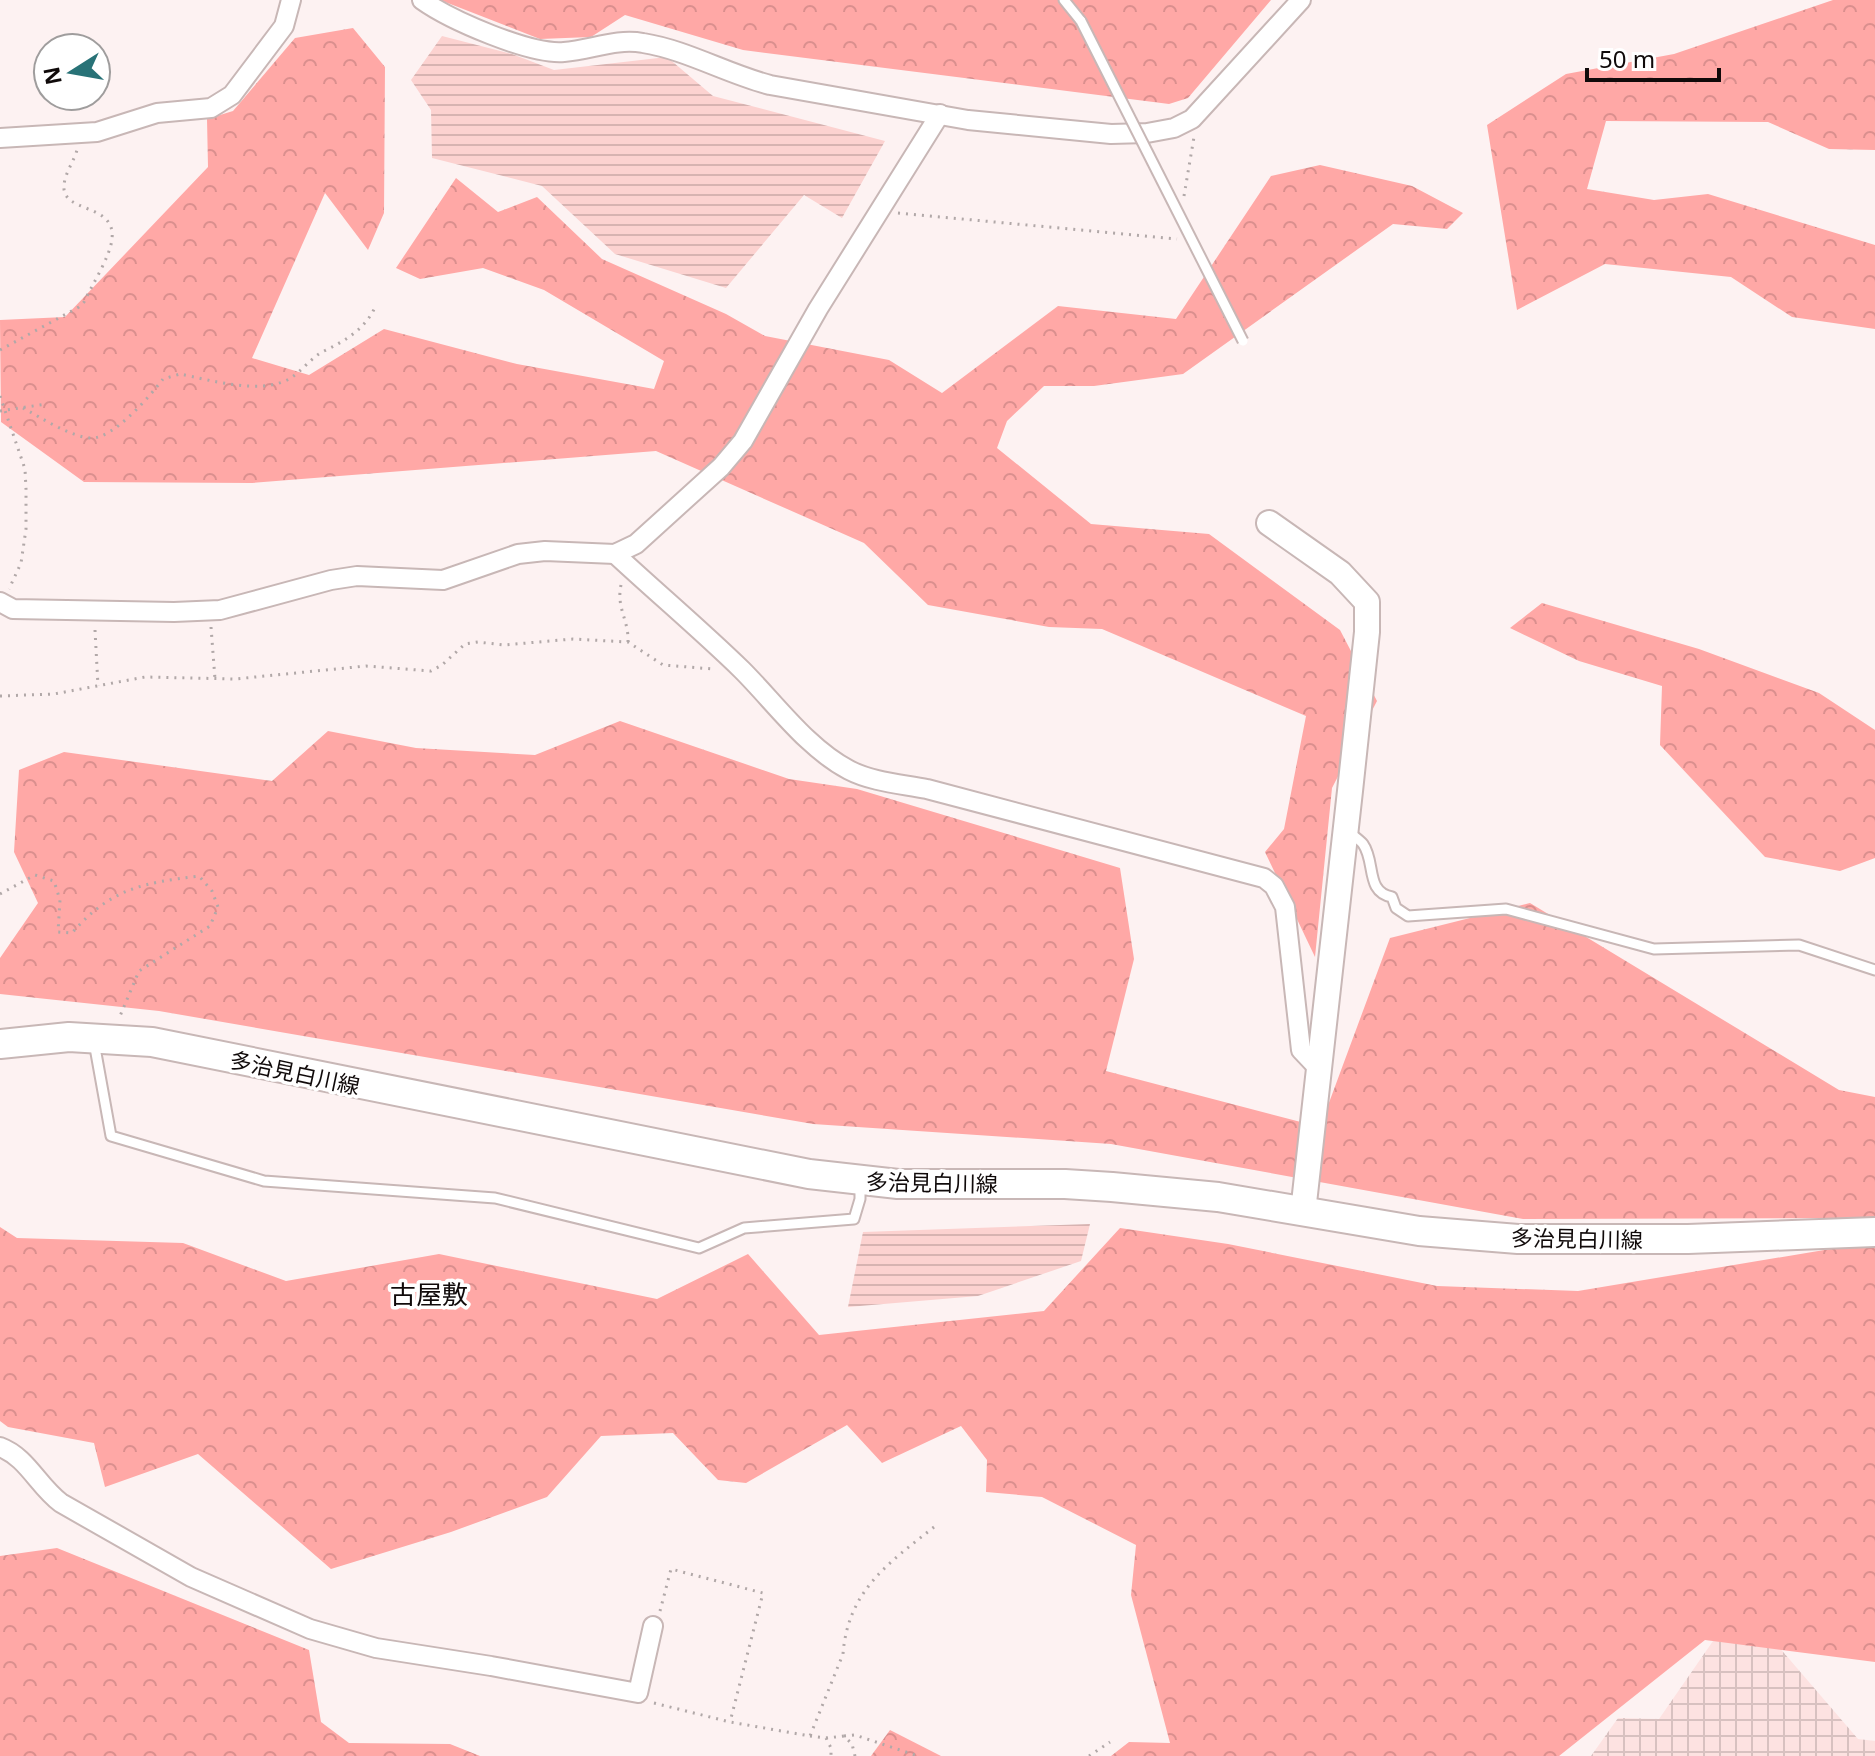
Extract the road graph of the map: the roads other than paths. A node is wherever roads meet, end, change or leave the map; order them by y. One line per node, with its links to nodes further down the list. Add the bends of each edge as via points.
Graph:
1 (291, 0): 6 (street, via 284,26 232,95 211,108 157,113 97,132)
2 (422, 0): 5 (street, via 456,20 542,50 641,42 770,85)
3 (1064, 0): 7 (lane, bridge, via 1081,21)
4 (1301, 0): 5 (street, via 1192,119 1174,128 1111,134)
5 (940, 114): 9 (street, via 743,441)
6 (0, 138)
7 (1243, 341)
8 (1269, 523): 11 (street, via 1340,573 1367,602)
9 (621, 560): 10 (street, via 545,551 518,554 443,580 357,576 210,610); 15 (street, via 810,739 852,772 1264,878 1285,907 1301,1050)
10 (4, 608)
11 (1346, 830): 12 (lane, via 1364,845 1376,890 1392,897 1396,908 1408,916 1506,909 1654,949 1799,945); 15 (street)
12 (1875, 970)
13 (103, 1039): 14 (main road, 多治見白川線); 16 (main road, 多治見白川線, via 152,1042); 16 (lane, via 111,1136 264,1181 495,1198 699,1248 744,1228 854,1219)
14 (0, 1044)
15 (1319, 1069): 17 (street)
16 (860, 1181): 17 (main road, 多治見白川線, via 1112,1187)
17 (1303, 1212): 18 (main road, 多治見白川線, via 1419,1231 1518,1239)
18 (1875, 1232)
19 (0, 1447): 20 (street, via 14,1452 52,1496 133,1546 310,1629 376,1648 638,1693)
20 (653, 1626)

